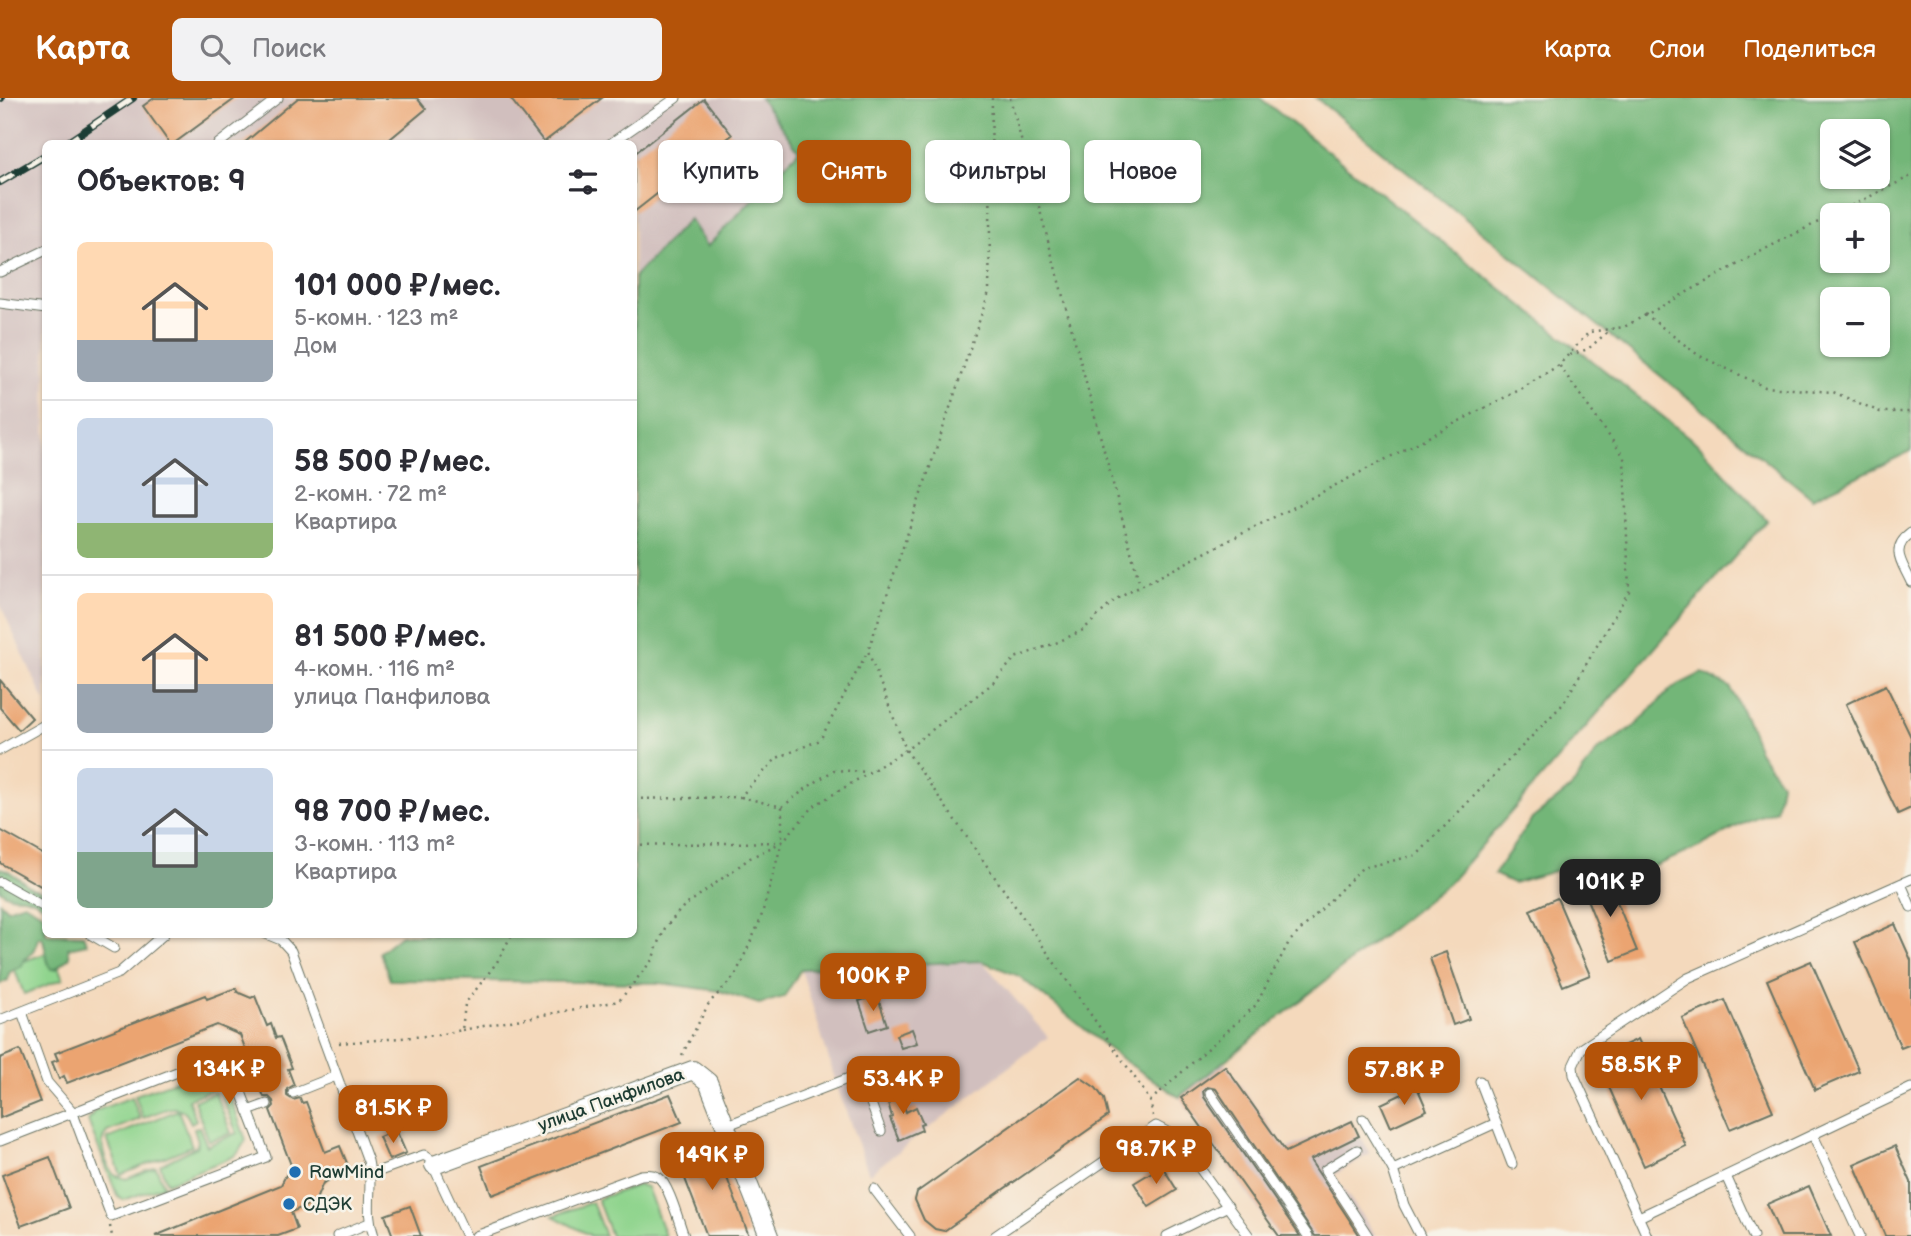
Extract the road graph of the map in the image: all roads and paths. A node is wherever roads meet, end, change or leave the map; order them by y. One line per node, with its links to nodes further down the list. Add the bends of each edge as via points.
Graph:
1 (278, 98): 5 (lane)
2 (676, 98): 6 (lane)
3 (992, 98): 22 (path, via 989,292)
4 (1010, 98): 21 (path)
5 (223, 140)
6 (616, 140)
7 (1911, 176): 8 (path)
8 (1857, 203)
9 (1820, 222): 14 (path)
10 (42, 252): 11 (lane)
11 (0, 272)
12 (0, 303): 13 (lane)
13 (42, 308)
14 (1645, 314): 15 (path); 18 (path, via 1698,355 1765,387 1833,392 1880,412)
15 (1611, 329): 16 (path, via 1588,349); 16 (path, via 1589,332)
16 (1567, 356): 17 (path)
17 (1559, 365): 21 (path, via 1521,389); 52 (path, via 1624,457 1629,591 1563,704 1417,855 1362,868 1289,942 1256,1005)
18 (1911, 412)
19 (1911, 533): 20 (lane, via 1899,544 1898,554)
20 (1911, 582)
21 (1140, 585): 25 (path, via 1115,598 1083,630 1015,658 993,683)
22 (868, 651): 25 (path); 27 (path, via 820,740 776,758)
23 (42, 726): 24 (lane)
24 (0, 750)
25 (906, 750): 26 (path); 52 (path)
26 (870, 772): 29 (path, via 834,771); 30 (path, via 814,806)
27 (740, 797): 28 (path); 29 (path)
28 (637, 799)
29 (782, 807): 30 (path)
30 (782, 842): 31 (path); 44 (path, via 750,858 682,908 666,928 652,960 620,1001); 47 (path, via 760,921 735,976 709,1003)
31 (637, 845)
32 (1911, 879): 34 (lane)
33 (0, 882): 35 (lane)
34 (1901, 884): 36 (lane); 71 (lane, via 1688,978 1581,1049 1574,1075)
35 (42, 906)
36 (1911, 907)
37 (97, 938): 41 (lane)
38 (159, 938): 42 (lane, via 119,973)
39 (276, 938): 45 (lane, via 291,951)
40 (510, 938): 44 (path, via 465,1004)
41 (114, 948)
42 (22, 1012): 43 (lane); 54 (lane, via 47,1082)
43 (0, 1020)
44 (462, 1030): 45 (path, via 345,1044)
45 (324, 1041): 46 (lane)
46 (337, 1076): 50 (lane); 67 (lane)
47 (670, 1079): 58 (street, улица Панфилова, via 693,1070 708,1082); 65 (street, улица Панфилова)
48 (1480, 1081): 57 (lane)
49 (1911, 1088): 61 (lane)
50 (293, 1093)
51 (1210, 1093): 83 (lane)
52 (1150, 1101): 59 (path)
53 (267, 1104): 55 (lane)
54 (72, 1111): 55 (lane, via 226,1052); 55 (lane, via 111,1216 266,1157); 62 (lane)
55 (248, 1111)
56 (1363, 1119): 66 (lane)
57 (1496, 1123): 64 (lane); 66 (lane)
58 (725, 1126): 60 (lane, via 852,1077 863,1081); 78 (street, улица Панфилова)
59 (1156, 1126): 70 (lane, via 1177,1137); 80 (lane)
60 (881, 1131)
61 (1813, 1135): 68 (lane); 88 (lane)
62 (0, 1141)
63 (1357, 1150): 84 (lane, via 1325,1170)
64 (1512, 1164)
65 (434, 1165): 67 (lane, via 424,1155); 75 (lane)
66 (1393, 1170): 85 (lane)
67 (371, 1174): 72 (lane)
68 (1726, 1176): 71 (lane); 87 (lane)
69 (874, 1189): 79 (lane)
70 (1228, 1206): 81 (lane); 82 (lane)
71 (1639, 1217): 86 (lane)
72 (369, 1223): 73 (lane); 74 (lane)
73 (337, 1236)
74 (374, 1236)
75 (466, 1236)
76 (476, 1236): 77 (lane, via 649,1174 664,1184)
77 (684, 1236)
78 (769, 1236)
79 (910, 1236)
80 (995, 1236)
81 (1167, 1236)
82 (1249, 1236)
83 (1308, 1236)
84 (1368, 1236)
85 (1420, 1236)
86 (1647, 1236)
87 (1753, 1236)
88 (1860, 1236)

